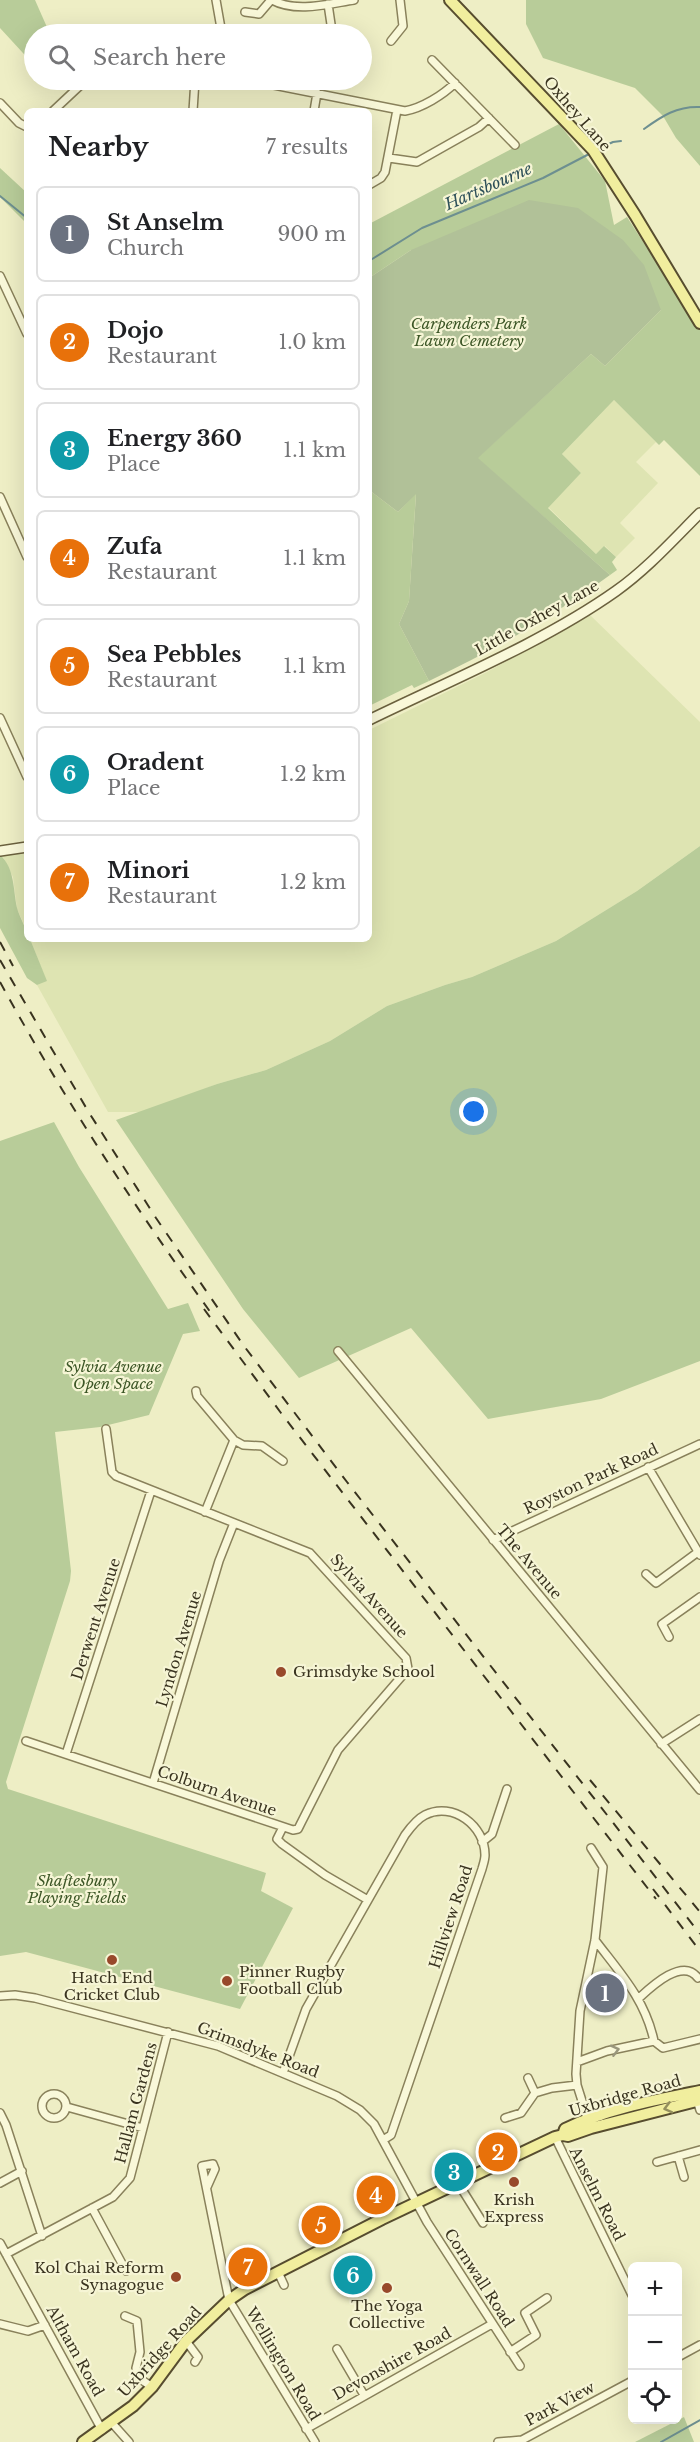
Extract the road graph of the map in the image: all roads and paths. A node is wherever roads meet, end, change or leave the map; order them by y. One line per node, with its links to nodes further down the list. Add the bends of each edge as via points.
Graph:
1 (216, 0): 9 (street)
2 (271, 0): 6 (street, via 284,5); 8 (street, via 259,14)
3 (354, 0): 7 (street)
4 (400, 0): 11 (street, via 403,26)
5 (450, 0): 29 (main road, Oxhey Lane, via 594,152)
6 (305, 3): 7 (street)
7 (328, 4): 10 (street)
8 (245, 12)
9 (220, 24)
10 (331, 24)
11 (391, 41)
12 (432, 60): 13 (street)
13 (454, 83): 22 (street, via 414,109); 23 (street)
14 (75, 90): 19 (street)
15 (194, 90): 20 (street)
16 (301, 90): 17 (street)
17 (317, 93): 21 (street); 22 (street)
18 (0, 103): 24 (street)
19 (56, 108)
20 (193, 108)
21 (314, 108)
22 (397, 110): 26 (street)
23 (489, 118): 25 (street); 26 (street, via 479,128 417,162)
24 (24, 126)
25 (515, 145)
26 (389, 158): 27 (street, via 383,176)
27 (372, 183)
28 (0, 276): 30 (street)
29 (700, 323)
30 (24, 328)
31 (0, 497): 33 (street)
32 (700, 513): 35 (main road, Little Oxhey Lane, via 650,562 603,600)
33 (24, 550)
34 (0, 718): 36 (street)
35 (372, 719)
36 (24, 770)
37 (24, 847): 38 (main road)
38 (0, 851)
39 (338, 1351): 49 (street, The Avenue)
40 (196, 1391): 42 (street)
41 (106, 1429): 46 (street, Sylvia Avenue, via 112,1472)
42 (234, 1440): 44 (street, via 243,1445 262,1446); 47 (street)
43 (700, 1444): 45 (street, Royston Park Road)
44 (283, 1461)
45 (648, 1467): 49 (street, Royston Park Road); 50 (street)
46 (152, 1491): 47 (street, Sylvia Avenue); 57 (street, Derwent Avenue)
47 (205, 1512): 48 (street, Sylvia Avenue)
48 (234, 1523): 58 (street, Lyndon Avenue, via 219,1561); 61 (street, Sylvia Avenue, via 310,1553 408,1663 406,1672 338,1750 298,1829)
49 (493, 1540): 56 (street, The Avenue)
50 (699, 1554): 51 (street, via 656,1583)
51 (646, 1574)
52 (700, 1597): 53 (street, via 662,1624)
53 (669, 1637)
54 (700, 1719): 56 (street)
55 (26, 1741): 57 (street, Colburn Avenue)
56 (661, 1744): 60 (street, The Avenue)
57 (66, 1754): 58 (street, Colburn Avenue)
58 (153, 1783): 61 (street, Colburn Avenue)
59 (507, 1789): 62 (street, via 492,1834)
60 (700, 1790)
61 (283, 1827): 64 (street, Colburn Avenue, via 277,1839 282,1844)
62 (483, 1842): 64 (street, via 469,1821 455,1813 425,1815 405,1835); 86 (street, Hillview Road, via 482,1869 391,2135)
63 (591, 1848): 65 (street, via 603,1868)
64 (368, 1900): 73 (street, via 306,2009)
65 (595, 1940): 68 (street); 72 (street, via 580,2011)
66 (698, 1978): 68 (street, via 690,1971 679,1970)
67 (0, 1996): 69 (street, Grimsdyke Road, via 34,1998)
68 (639, 1998): 71 (street)
69 (168, 2032): 73 (street, Grimsdyke Road, via 218,2046); 84 (street, Hallam Gardens)
70 (700, 2038): 71 (street, via 663,2048)
71 (654, 2041): 72 (street, one-way to 71)
72 (577, 2062): 75 (street)
73 (282, 2073): 86 (street, Grimsdyke Road, via 360,2110)
74 (528, 2078): 76 (street)
75 (577, 2085): 76 (street); 78 (street)
76 (535, 2093): 82 (street, via 521,2114)
77 (698, 2098): 81 (main road, Uxbridge Road); 83 (main road, Uxbridge Road, one-way to 83)
78 (582, 2102): 81 (street); 83 (street)
79 (67, 2107): 84 (street)
80 (0, 2113): 90 (street)
81 (600, 2116): 83 (main road, Uxbridge Road)
82 (505, 2118)
83 (589, 2124): 85 (main road, Uxbridge Road, via 565,2129)
84 (143, 2128): 96 (street, Hallam Gardens, via 130,2178 113,2197)
85 (559, 2136): 93 (main road, Uxbridge Road); 103 (street, Anselm Road)
86 (384, 2140): 95 (street, Grimsdyke Road)
87 (700, 2150): 88 (street)
88 (678, 2156): 89 (street); 91 (street)
89 (657, 2162)
90 (22, 2171): 92 (street); 98 (street)
91 (684, 2177)
92 (0, 2183)
93 (458, 2183): 95 (main road, Uxbridge Road); 97 (street)
94 (207, 2187): 106 (street, Wellington Road)
95 (418, 2202): 102 (main road, Uxbridge Road); 109 (street, Cornwall Road)
96 (92, 2208): 98 (street, Hallam Gardens); 101 (street)
97 (483, 2223)
98 (42, 2236): 100 (street, Hallam Gardens)
99 (0, 2243): 100 (street, Altham Road)
100 (6, 2254): 110 (street, Altham Road)
101 (126, 2271)
102 (278, 2272): 104 (street); 106 (main road, Uxbridge Road)
103 (628, 2284)
104 (284, 2285)
105 (547, 2298): 114 (street, via 525,2313 536,2335)
106 (229, 2300): 111 (main road, Uxbridge Road); 122 (street, Wellington Road)
107 (125, 2316): 119 (street, via 137,2321 140,2352 136,2368 139,2378)
108 (0, 2324): 110 (street, via 28,2331)
109 (492, 2324): 114 (street, Cornwall Road); 120 (street, Devonshire Road)
110 (45, 2325): 123 (street, Altham Road)
111 (186, 2341): 116 (street, via 198,2357); 119 (main road, Uxbridge Road)
112 (700, 2345): 115 (street)
113 (337, 2349): 120 (street)
114 (510, 2352): 117 (street, Cornwall Road)
115 (682, 2354)
116 (195, 2362)
117 (520, 2366)
118 (628, 2384): 127 (street, Park View, via 522,2440)
119 (152, 2387): 121 (main road, Uxbridge Road)
120 (364, 2395): 122 (street, Devonshire Road)
121 (112, 2423): 123 (main road, Uxbridge Road); 125 (street)
122 (306, 2429): 126 (street, Wellington Road)
123 (102, 2430): 124 (main road, Uxbridge Road)
124 (83, 2442)
125 (129, 2442)
126 (315, 2442)
127 (498, 2442)

